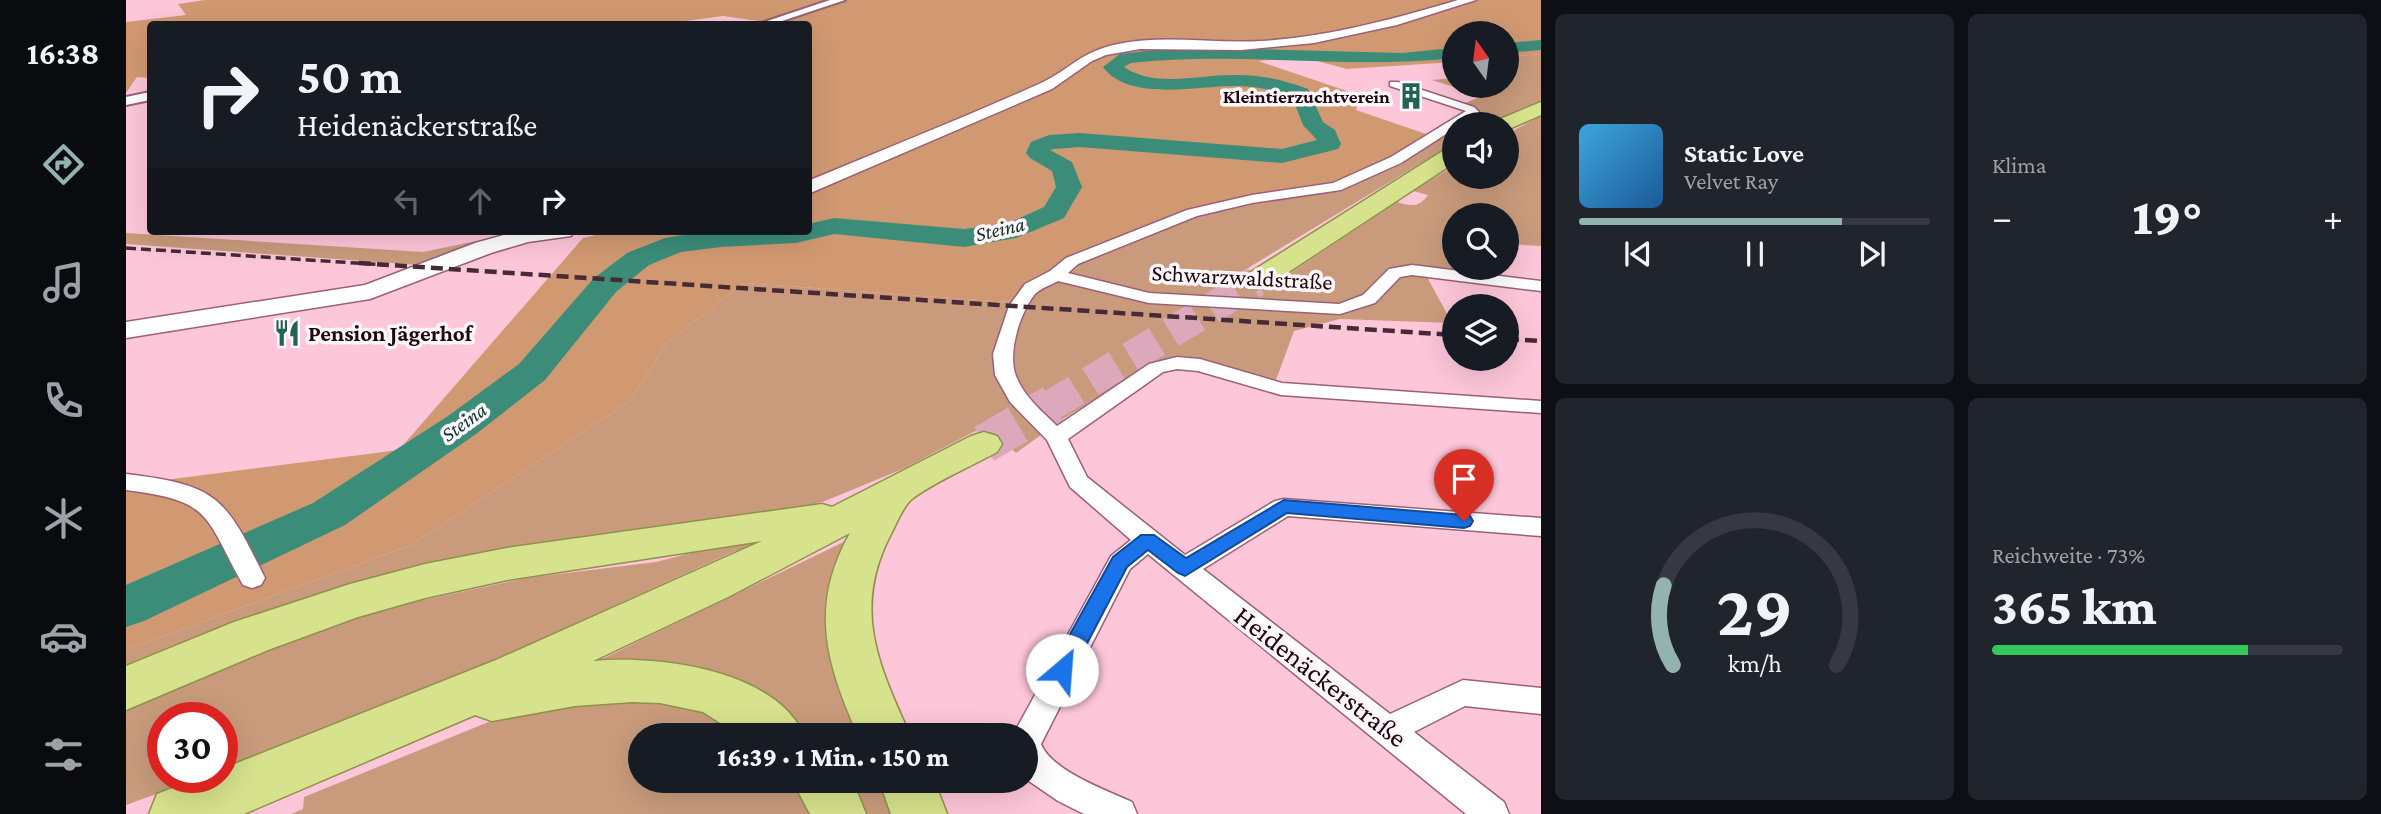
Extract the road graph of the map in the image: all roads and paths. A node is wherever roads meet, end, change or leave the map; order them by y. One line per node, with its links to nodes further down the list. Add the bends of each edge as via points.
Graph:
1 (840, 0): 3 (street)
2 (1470, 0): 10 (main road, via 1394,22 1282,43 1143,45 1101,52 1047,86)
3 (773, 21)
4 (1394, 84): 12 (street, Heidenäckerstraße, via 1473,113 1396,160 1336,187 1192,213 1072,261)
5 (147, 97): 6 (street)
6 (126, 101)
7 (1541, 108): 8 (highway)
8 (1519, 118)
9 (1442, 162): 13 (highway)
10 (812, 186)
11 (533, 235): 15 (main road, via 483,248 370,292)
12 (1056, 275): 14 (street, Schwarzwaldstraße, via 1149,298 1340,309 1369,299 1395,273 1412,270); 17 (street, Heidenäckerstraße, via 1031,288 1017,306 1003,354 1004,375 1017,398)
13 (1256, 281)
14 (1541, 286)
15 (126, 330)
16 (1541, 407): 17 (street, via 1281,389 1200,365 1177,363 1156,368)
17 (1056, 437): 23 (street, Heidenäckerstraße, via 1078,481)
18 (984, 444): 20 (highway)
19 (126, 482): 25 (street, via 162,486 197,497 225,525)
20 (897, 490): 21 (highway); 30 (highway, via 856,568 847,601 853,653)
21 (853, 513): 26 (highway, via 425,580 251,636); 28 (highway, via 690,595)
22 (1541, 527): 24 (street, via 1284,506)
23 (1147, 540): 24 (street, Heidenäckerstraße); 31 (street, via 1120,562)
24 (1185, 568): 32 (street, Heidenäckerstraße)
25 (252, 578)
26 (126, 688)
27 (1541, 701): 32 (street, via 1463,693)
28 (437, 708): 29 (highway, via 613,681 666,683 715,695); 36 (highway)
29 (763, 723)
30 (879, 723)
31 (1036, 723)
32 (1389, 729): 40 (street, Heidenäckerstraße)
33 (1038, 768): 39 (street, via 1070,790)
34 (829, 793): 37 (highway)
35 (911, 793): 38 (highway)
36 (195, 807)
37 (838, 814)
38 (919, 814)
39 (1120, 814)
40 (1492, 814)

